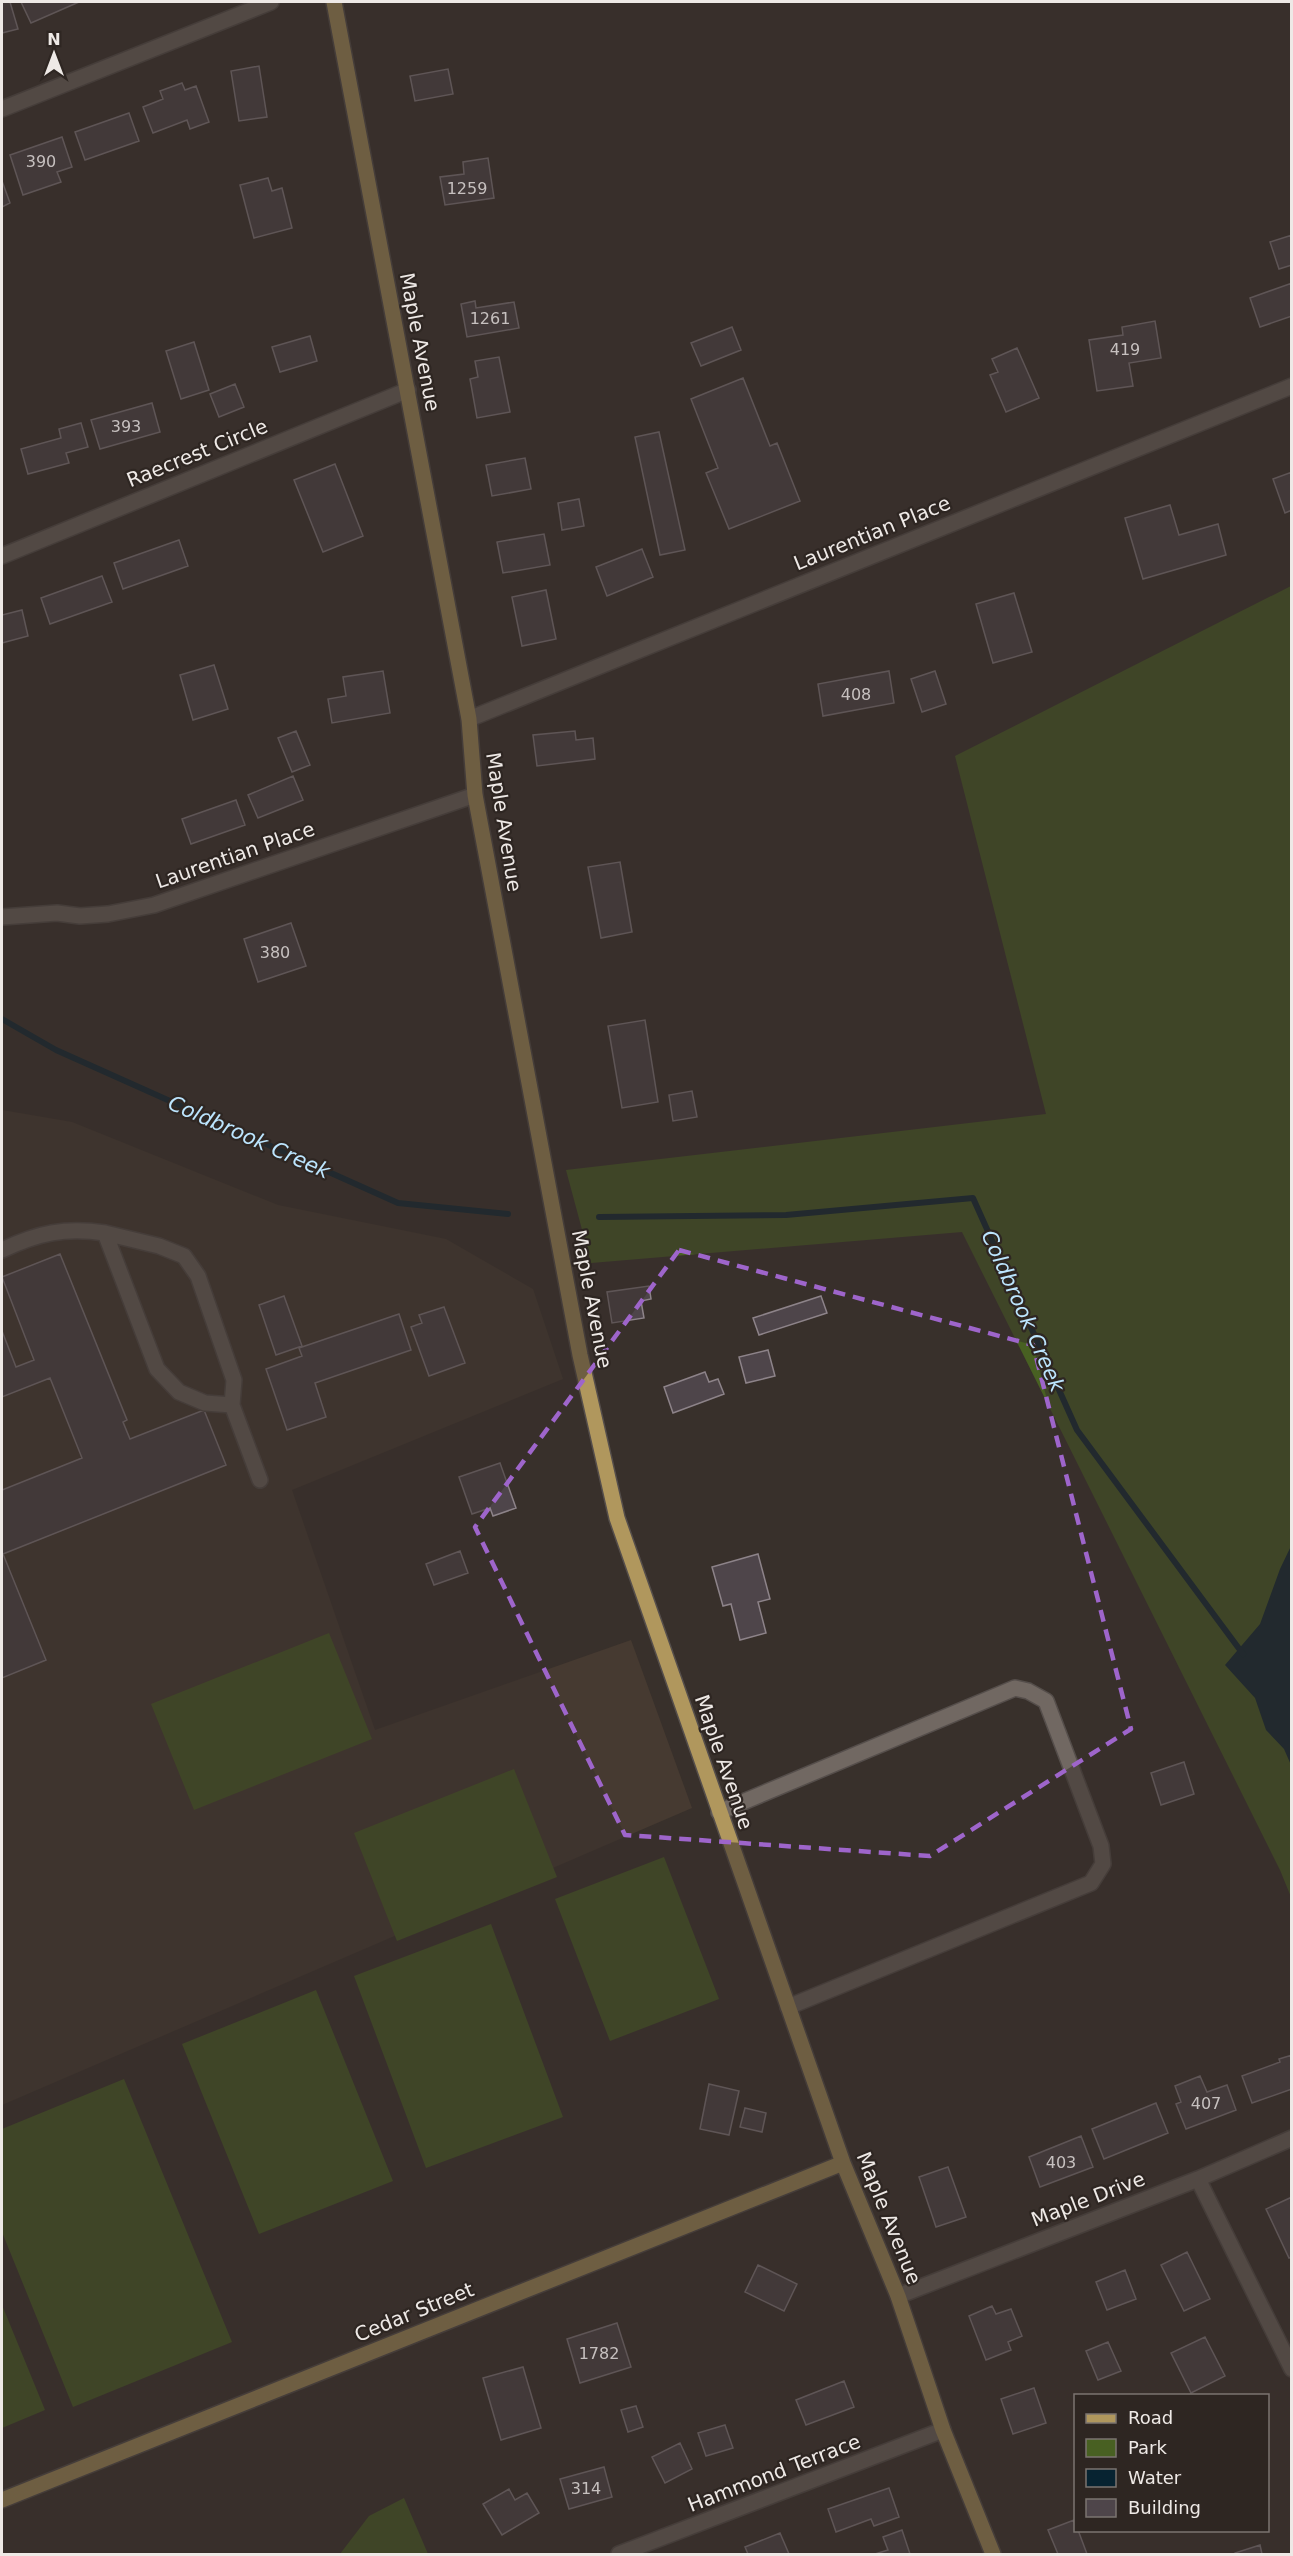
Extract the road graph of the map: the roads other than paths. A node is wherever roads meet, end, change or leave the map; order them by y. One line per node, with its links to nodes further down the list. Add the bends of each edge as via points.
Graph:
1 (271, 2): 3 (street)
2 (334, 2): 5 (main road, Maple Avenue)
3 (2, 109)
4 (1292, 386): 7 (street, Laurentian Place)
5 (408, 390): 6 (street, Raecrest Circle); 7 (main road, Maple Avenue)
6 (2, 556)
7 (469, 719): 8 (main road, Maple Avenue)
8 (475, 795): 9 (street, Laurentian Place, via 154,905 108,914); 14 (main road, Maple Avenue, via 580,1355 617,1518)
9 (2, 917)
10 (105, 1233): 11 (street, via 79,1229 51,1231); 12 (street, via 157,1369 179,1392 205,1403); 12 (street, via 184,1256 198,1276 234,1380)
11 (2, 1250)
12 (232, 1404): 13 (street)
13 (260, 1480)
14 (719, 1812): 15 (main road, Maple Avenue); 15 (street, via 1015,1688 1046,1701 1101,1846 1103,1864 1091,1883)
15 (788, 2007): 17 (main road, Maple Avenue)
16 (1292, 2138): 18 (street, Maple Drive)
17 (843, 2163): 19 (main road, Maple Avenue); 22 (main road, Cedar Street)
18 (1198, 2179): 19 (street, Maple Drive); 20 (street)
19 (898, 2296): 21 (main road, Maple Avenue)
20 (1292, 2369)
21 (943, 2430): 23 (street, Hammond Terrace); 24 (main road, Maple Avenue)
22 (2, 2500)
23 (619, 2554)
24 (993, 2554)

